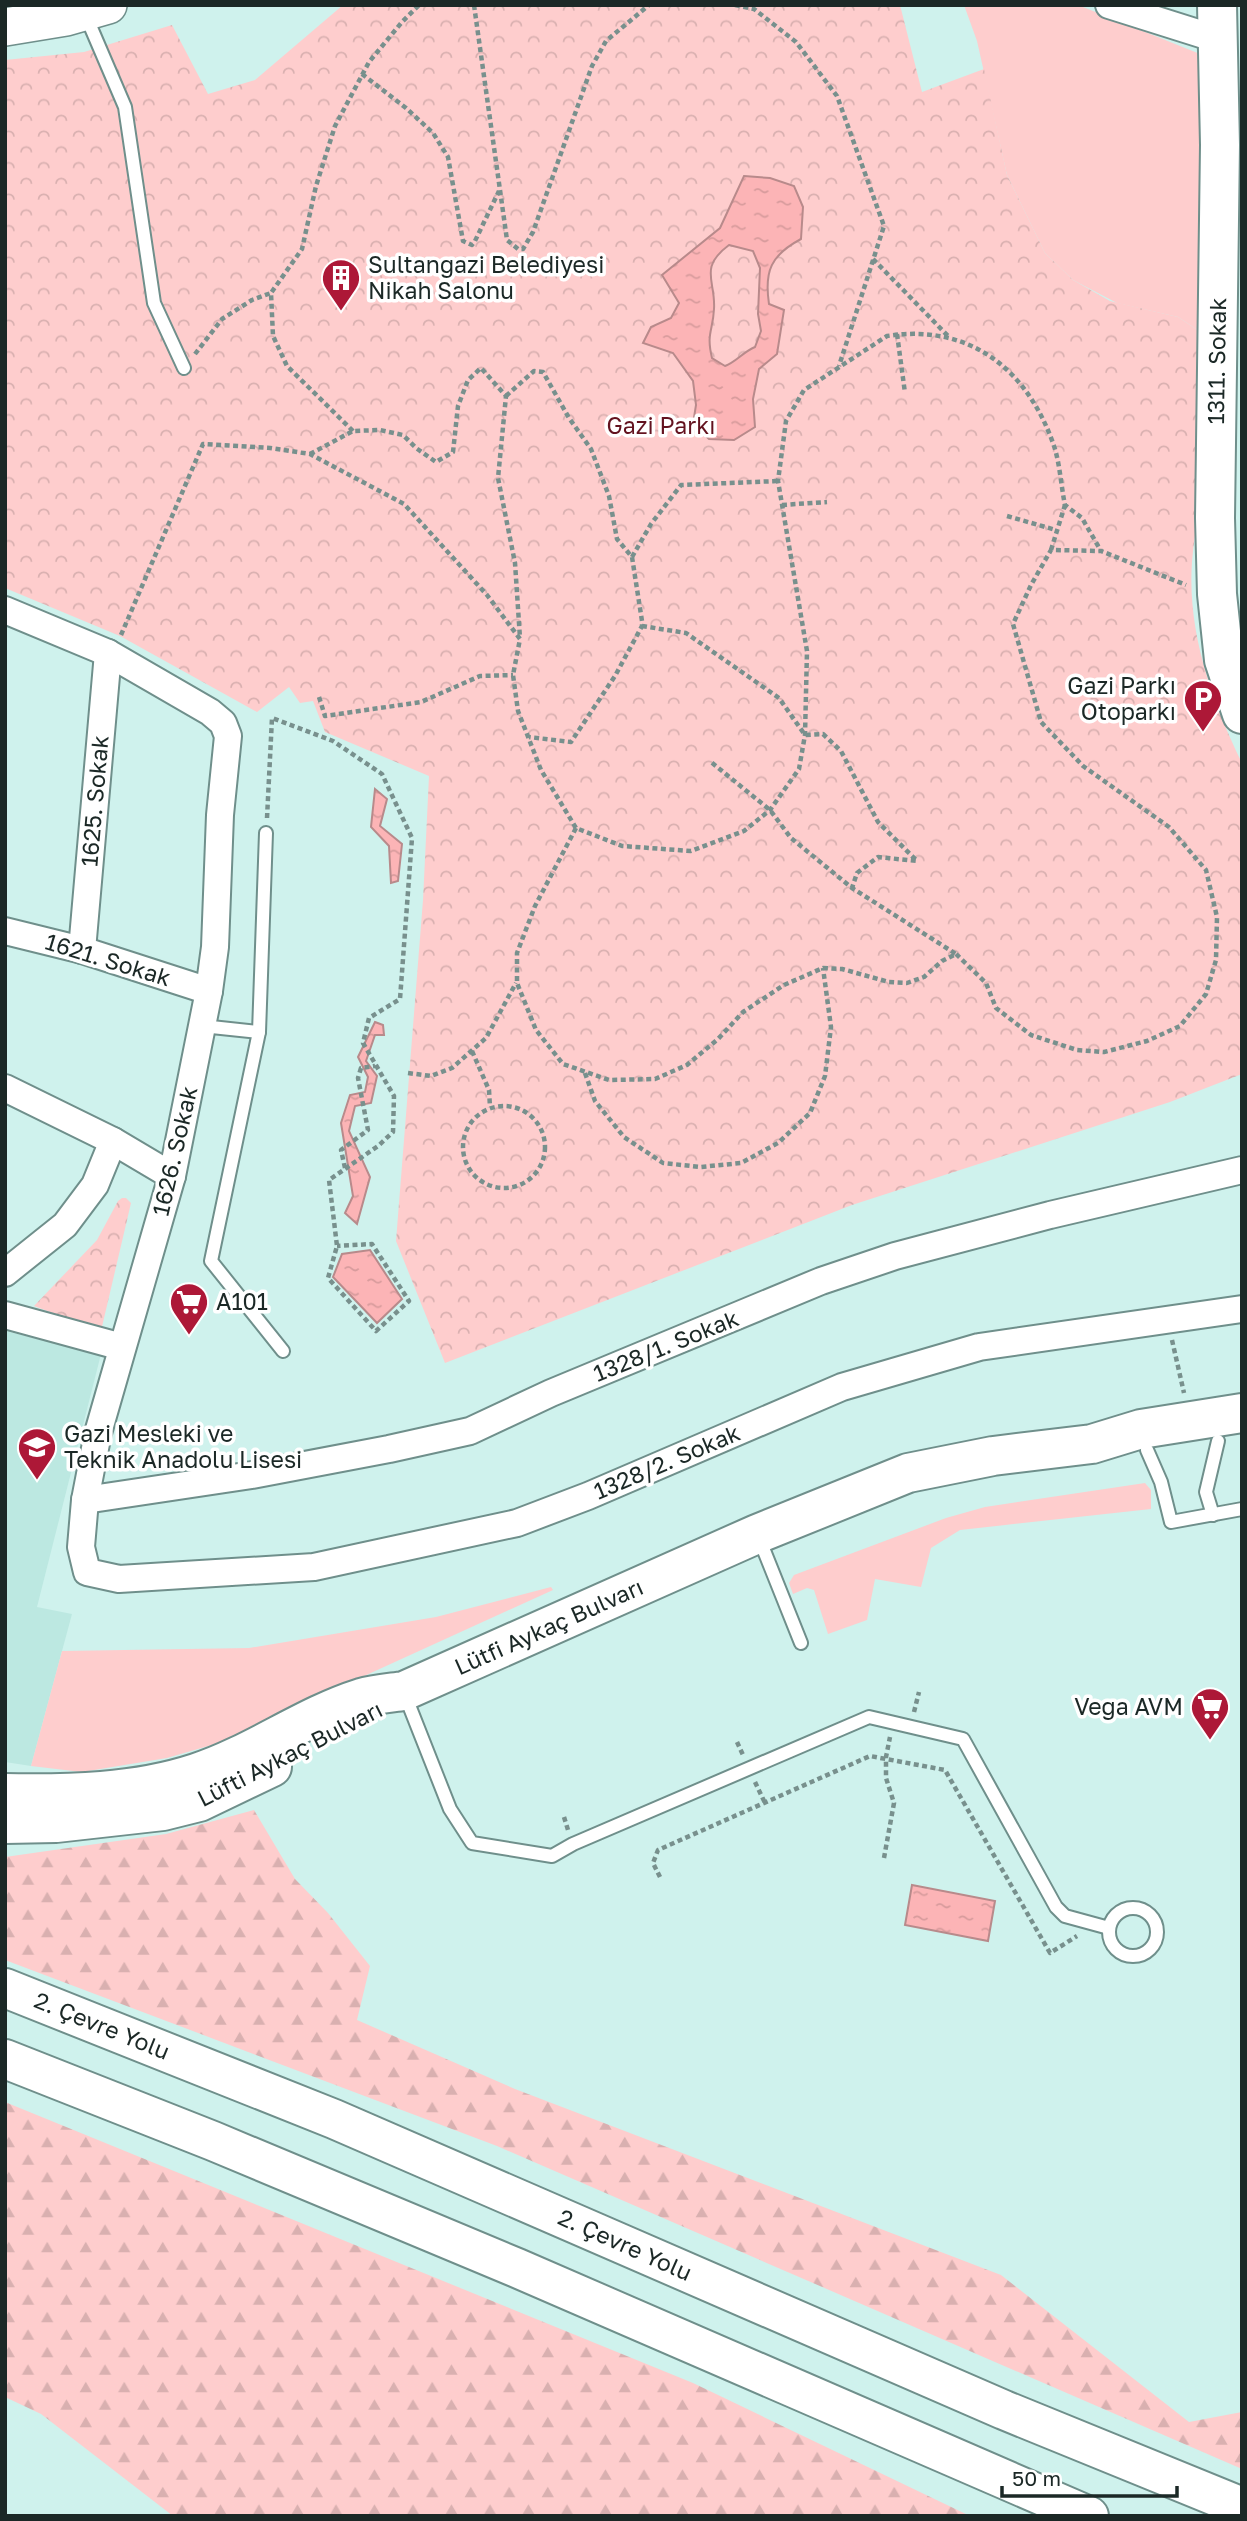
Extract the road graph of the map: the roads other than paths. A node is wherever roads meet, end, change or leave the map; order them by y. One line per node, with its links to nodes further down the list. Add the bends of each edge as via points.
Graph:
1 (1109, 5): 4 (street)
2 (96, 9): 3 (street); 5 (lane, via 125,107 153,303)
3 (5, 27)
4 (1226, 30): 8 (main road, 1311. Sokak, via 1215,518 1224,660)
5 (184, 368)
6 (5, 610): 7 (street)
7 (108, 653): 11 (street, 1625. Sokak); 12 (street, 1626. Sokak, via 210,712 223,723 228,736)
8 (1242, 714)
9 (267, 833): 14 (lane)
10 (5, 931): 11 (street, 1621. Sokak)
11 (82, 950): 12 (street, 1621. Sokak)
12 (209, 990): 13 (street, 1626. Sokak)
13 (202, 1026): 14 (lane); 18 (street, 1626. Sokak)
14 (259, 1032): 23 (lane, via 211,1261)
15 (5, 1088): 16 (street)
16 (113, 1141): 18 (street); 19 (street, via 95,1185 65,1225)
17 (1242, 1170): 27 (street, 1328/1. Sokak, via 895,1256 551,1393 470,1431 253,1475)
18 (172, 1175): 22 (street, 1626. Sokak)
19 (5, 1273)
20 (1242, 1309): 31 (street, 1328/2. Sokak, via 979,1347 842,1387 517,1523 314,1567 119,1579)
21 (8, 1321): 22 (street)
22 (122, 1348): 27 (street, 1626. Sokak)
23 (284, 1352)
24 (1234, 1431): 25 (main road, Lütfi Aykaç Bulvarı, via 1185,1422); 26 (main road, Lütfi Aykaç Bulvarı); 29 (lane, via 1206,1492)
25 (1092, 1444): 26 (main road, Lütfi Aykaç Bulvarı); 30 (main road, Lütfi Aykaç Bulvarı, via 993,1456 908,1473)
26 (1147, 1450): 29 (lane, via 1171,1522)
27 (85, 1500): 31 (street, 1626. Sokak, via 81,1548)
28 (1242, 1508): 29 (lane)
29 (1213, 1515)
30 (757, 1534): 32 (lane); 33 (main road, Lütfi Aykaç Bulvarı)
31 (87, 1572)
32 (801, 1643)
33 (404, 1691): 34 (main road, Lütfi Aykaç Bulvarı, via 363,1697 234,1758 162,1783 63,1794); 35 (main road, Lüfti Aykaç Bulvarı, via 366,1721 199,1802 82,1821); 36 (lane, via 450,1809 472,1843 552,1856 870,1717 962,1739 1056,1907 1065,1916)
34 (5, 1793)
35 (5, 1824)
36 (1109, 1928): 36 (lane, via 1111,1944 1130,1957 1146,1954 1158,1934 1154,1918 1132,1908 1117,1914)
37 (5, 1988): 40 (main road, 2. Çevre Yolu, via 334,2119 978,2399)
38 (5, 2059): 39 (main road, via 517,2268)
39 (820, 2401): 41 (main road, via 888,2451); 42 (main road)
40 (1242, 2507)
41 (1022, 2516)
42 (1089, 2516)

